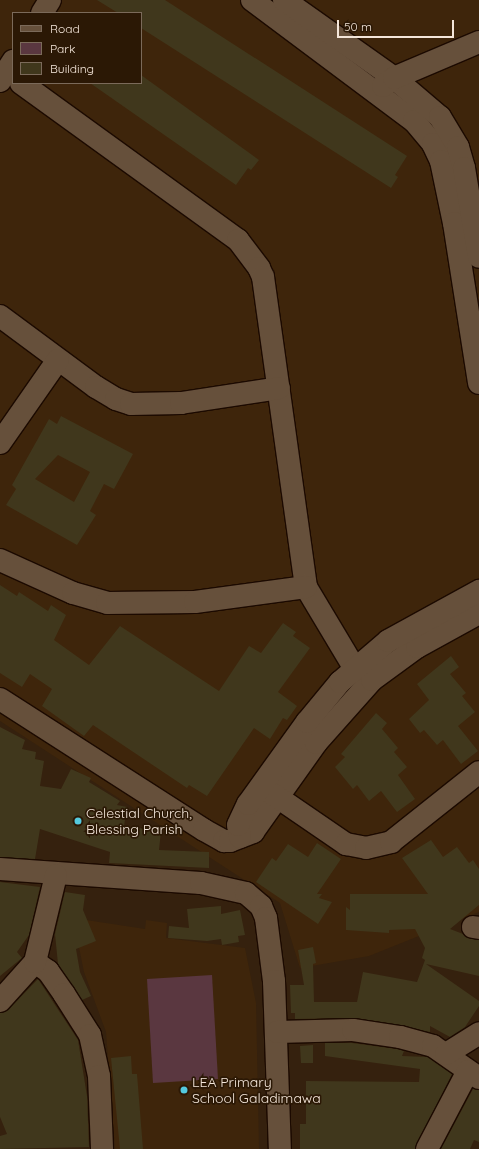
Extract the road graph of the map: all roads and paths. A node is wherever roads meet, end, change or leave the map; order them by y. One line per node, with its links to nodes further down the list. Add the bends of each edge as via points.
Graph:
1 (50, 0): 4 (street)
2 (252, 0): 8 (street)
3 (284, 0): 6 (street)
4 (43, 12)
5 (479, 42): 6 (street)
6 (394, 78): 8 (street); 9 (street, via 440,117 458,147 471,203)
7 (23, 84): 13 (street, via 238,240 250,253 263,276)
8 (376, 92): 12 (street, via 425,132 440,161 460,257)
9 (479, 257)
10 (0, 316): 11 (street)
11 (58, 360): 13 (street, via 116,399 131,404 180,403); 14 (street)
12 (479, 383)
13 (279, 388): 16 (street)
14 (0, 443)
15 (0, 560): 16 (street, via 73,593 108,603 195,602)
16 (306, 587): 19 (street)
17 (479, 591): 19 (street, via 388,641)
18 (479, 613): 23 (street, via 417,647 372,680 316,743)
19 (355, 669): 22 (street, via 319,706)
20 (0, 700): 24 (street, via 208,833 224,841)
21 (479, 772): 23 (street, via 391,842 366,848 346,844)
22 (261, 787): 23 (street); 24 (street, via 238,825)
23 (280, 798): 24 (street, via 253,832)
24 (240, 837)
25 (0, 870): 26 (street)
26 (56, 875): 27 (street); 29 (street, via 201,883 236,890 254,899 261,906 266,918)
27 (35, 962): 28 (street); 33 (street, via 48,971 90,1035 99,1076)
28 (0, 1001)
29 (277, 1032): 31 (street, via 354,1030 400,1037 433,1046); 34 (street)
30 (479, 1033): 31 (street)
31 (446, 1054): 32 (street)
32 (474, 1074): 35 (street)
33 (102, 1149)
34 (280, 1149)
35 (427, 1149)

